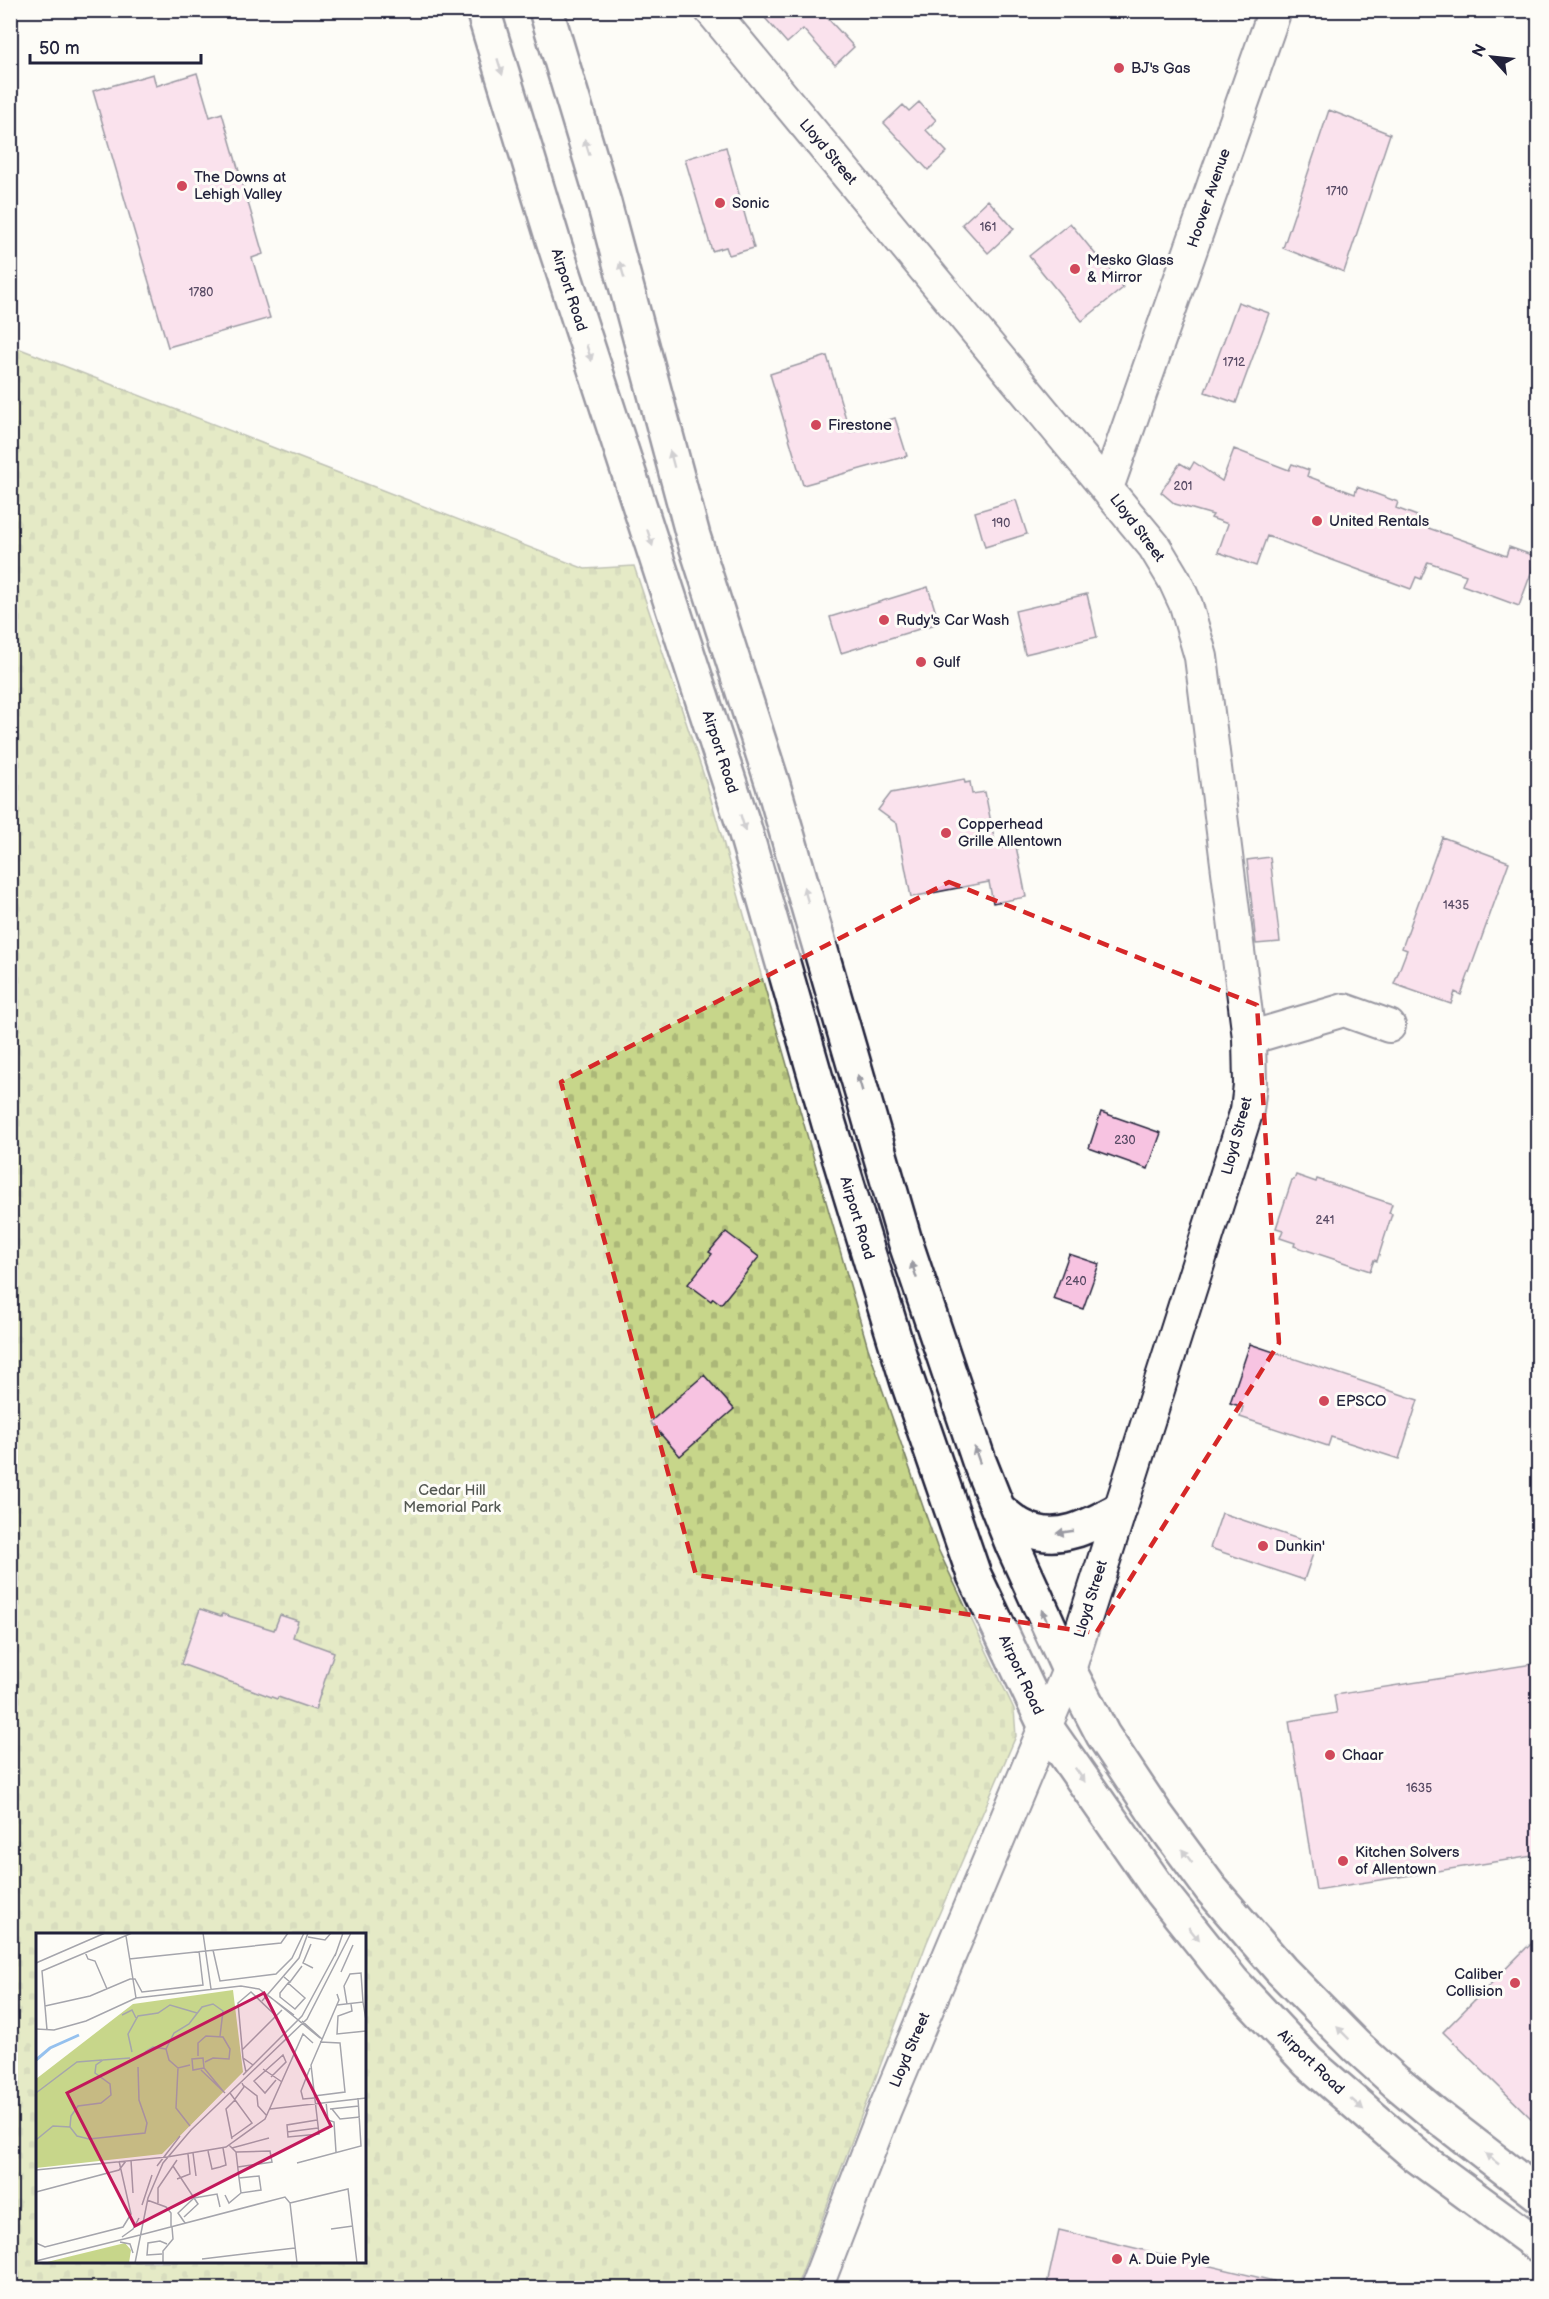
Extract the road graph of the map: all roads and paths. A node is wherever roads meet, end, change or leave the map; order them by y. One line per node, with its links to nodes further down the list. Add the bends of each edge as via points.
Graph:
1 (483, 10): 11 (main road, Airport Road, one-way to 11, via 556,250 744,827 907,1380 974,1575)
2 (546, 10): 8 (main road, one-way to 2, via 905,1241 773,785 693,536 604,203)
3 (711, 10): 5 (street, Lloyd Street)
4 (1275, 10): 5 (street, Hoover Avenue)
5 (1107, 488): 7 (street, Lloyd Street, via 1154,546 1175,580 1201,657)
6 (1389, 1026): 7 (street, via 1344,1010)
7 (1249, 1038): 9 (street, Lloyd Street, via 1247,1110)
8 (998, 1509): 9 (main road, one-way to 8, via 1086,1528 1043,1534 1024,1528); 10 (main road, one-way to 8)
9 (1119, 1510): 10 (street, Lloyd Street)
10 (1069, 1671): 11 (street, Lloyd Street); 12 (main road, one-way to 10, via 1396,2082 1281,1970 1211,1889 1155,1813 1103,1735)
11 (1046, 1727): 13 (main road, Airport Road, one-way to 13, via 1161,1892 1233,1983 1308,2062 1417,2156); 16 (street, Lloyd Street, via 885,2109)
12 (1539, 2194)
13 (1499, 2216): 14 (main road, Airport Road); 15 (main road)
14 (1539, 2245)
15 (1539, 2271)
16 (816, 2289)

